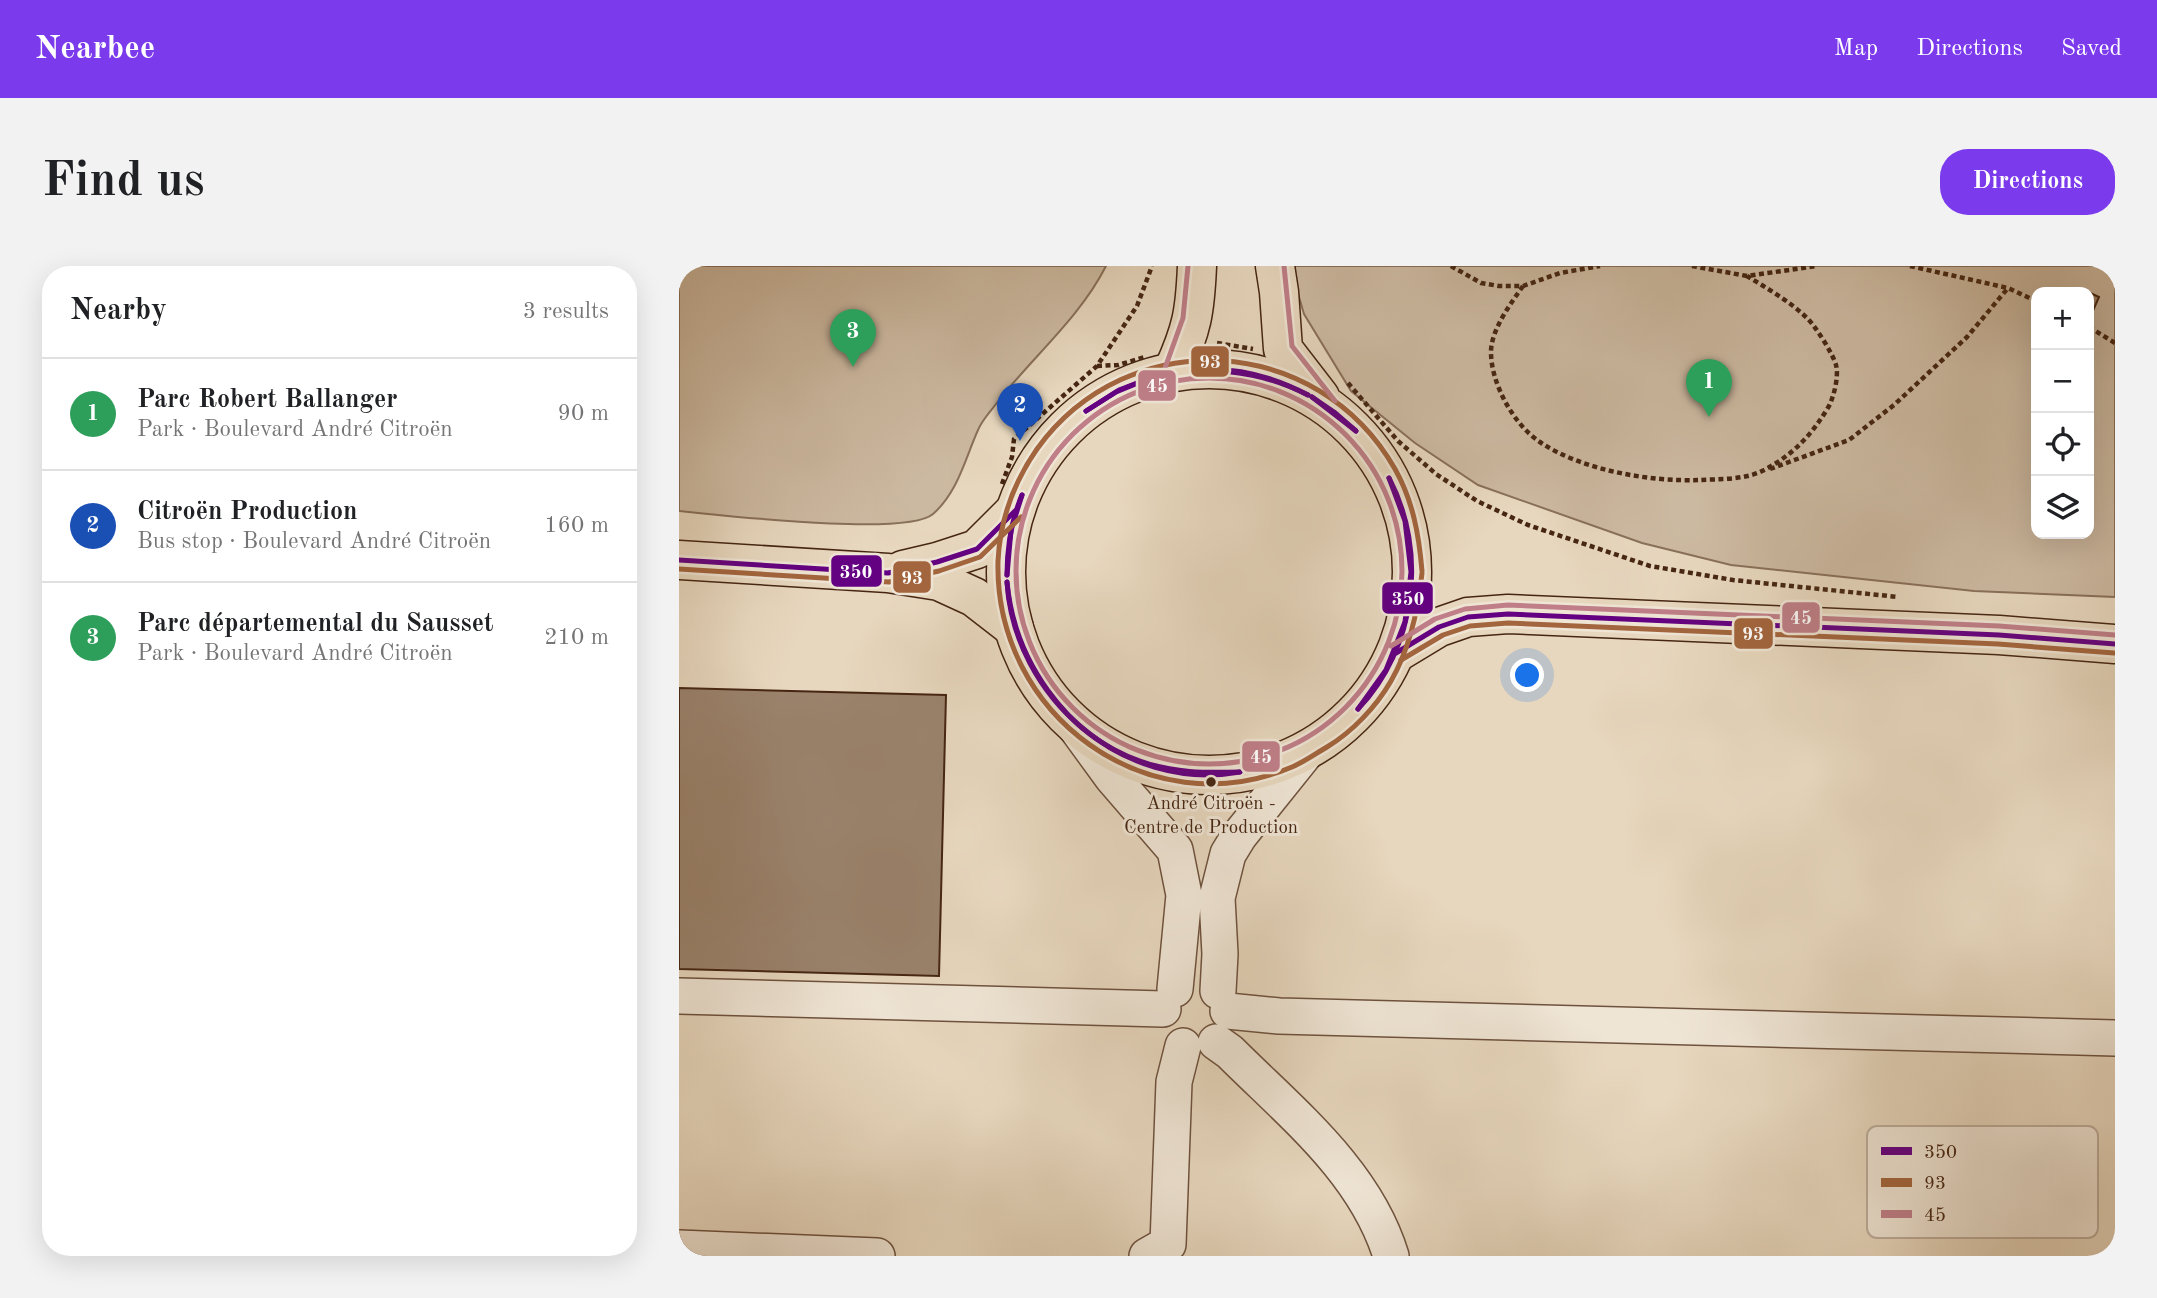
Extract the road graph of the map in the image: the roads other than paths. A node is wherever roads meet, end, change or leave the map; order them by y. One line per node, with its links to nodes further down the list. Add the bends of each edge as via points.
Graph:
1 (1197, 266): 3 (main road, via 1195,314)
2 (1275, 266): 4 (main road, via 1283,349)
3 (1173, 371): 4 (main road, via 1213,368 1254,373 1293,386); 5 (main road, via 1126,386 1074,419 1029,477)
4 (1336, 392): 7 (main road, via 1392,485 1409,534)
5 (1015, 511): 8 (main road, via 977,549); 10 (main road, via 1007,550)
6 (679, 560): 8 (main road)
7 (1413, 572): 9 (main road, via 1437,592 1464,605); 12 (main road, via 1409,614)
8 (888, 573): 10 (main road, via 939,582 974,597)
9 (1507, 614): 11 (main road); 12 (main road, via 1468,617 1439,626)
10 (1014, 628): 13 (main road, via 1035,677)
11 (2115, 644)
12 (1396, 653): 14 (main road, via 1374,692 1344,725)
13 (1069, 718): 14 (main road, via 1112,750 1142,764 1183,774 1237,773); 16 (lane, via 1175,850 1184,895)
14 (1308, 750): 17 (lane, via 1228,853 1217,898 1220,954)
15 (679, 996): 16 (lane)
16 (1169, 999): 17 (lane, via 1192,982 1210,986); 17 (lane, via 1163,1020 1173,1040)
17 (1211, 1023): 18 (lane, via 1279,1016); 21 (lane, via 1174,1082 1168,1244); 22 (lane, via 1230,1052 1353,1178 1374,1213)
18 (2115, 1038)
19 (679, 1248): 20 (lane)
20 (877, 1256)
21 (1147, 1256)
22 (1391, 1256)

